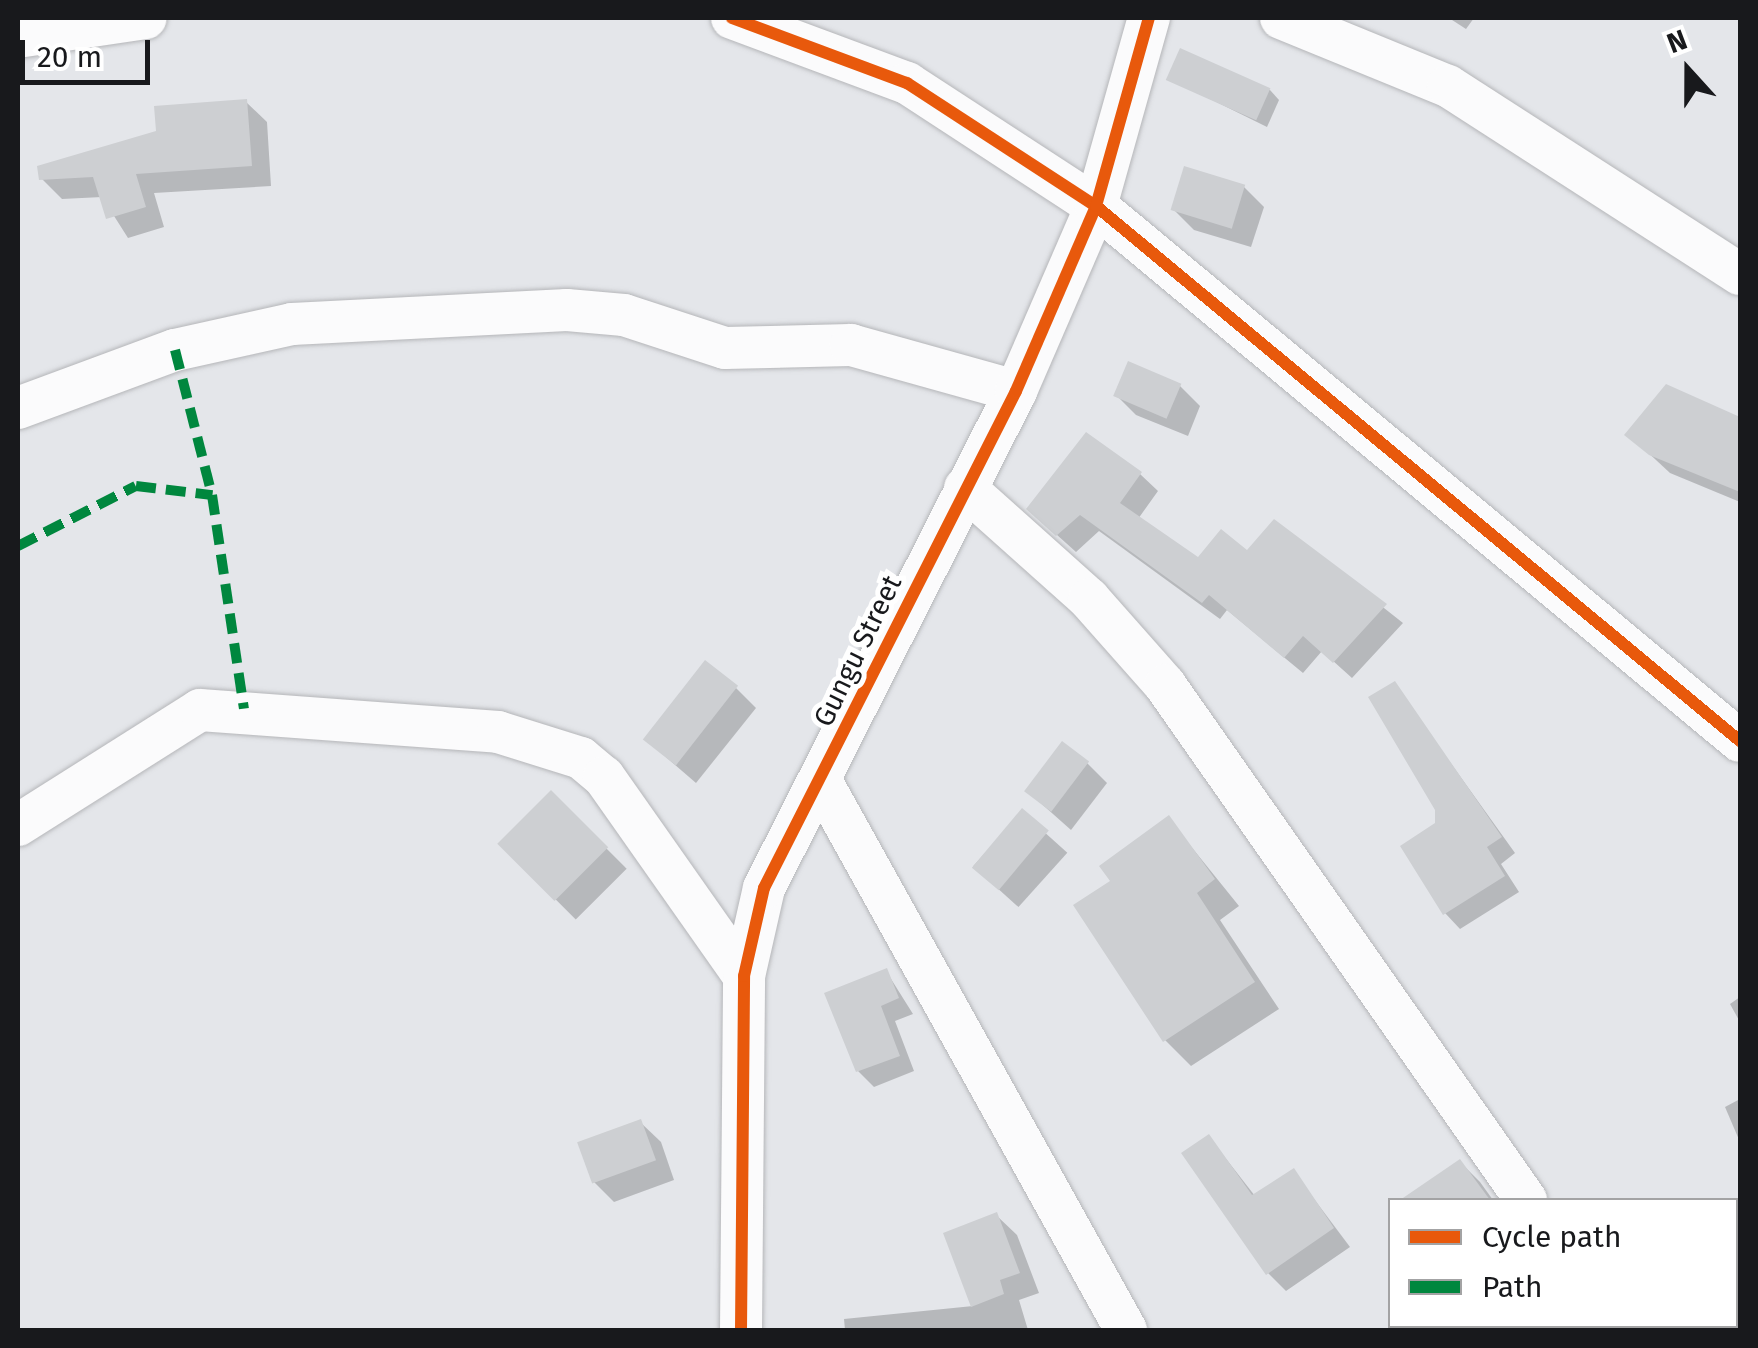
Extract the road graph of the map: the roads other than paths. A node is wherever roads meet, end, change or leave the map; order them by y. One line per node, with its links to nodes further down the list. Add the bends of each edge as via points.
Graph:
1 (146, 18): 5 (street)
2 (732, 18): 6 (street, via 907,83)
3 (1148, 18): 6 (street, Gungu Street)
4 (1281, 18): 7 (street, via 1448,86)
5 (18, 37)
6 (1096, 206): 8 (street, Gungu Street); 11 (street)
7 (1740, 274)
8 (1016, 391): 9 (street, via 851,345 724,348 624,315 567,310 292,324 175,350); 10 (street, Gungu Street)
9 (18, 408)
10 (965, 488): 12 (street, Gungu Street); 15 (street, via 1089,598 1164,685)
11 (1740, 741)
12 (822, 784): 14 (street, Gungu Street, via 764,888); 17 (street)
13 (18, 825): 14 (street, via 200,710 498,732 581,758 604,777)
14 (744, 976): 16 (street, Gungu Street)
15 (1525, 1198)
16 (741, 1330)
17 (1126, 1330)

